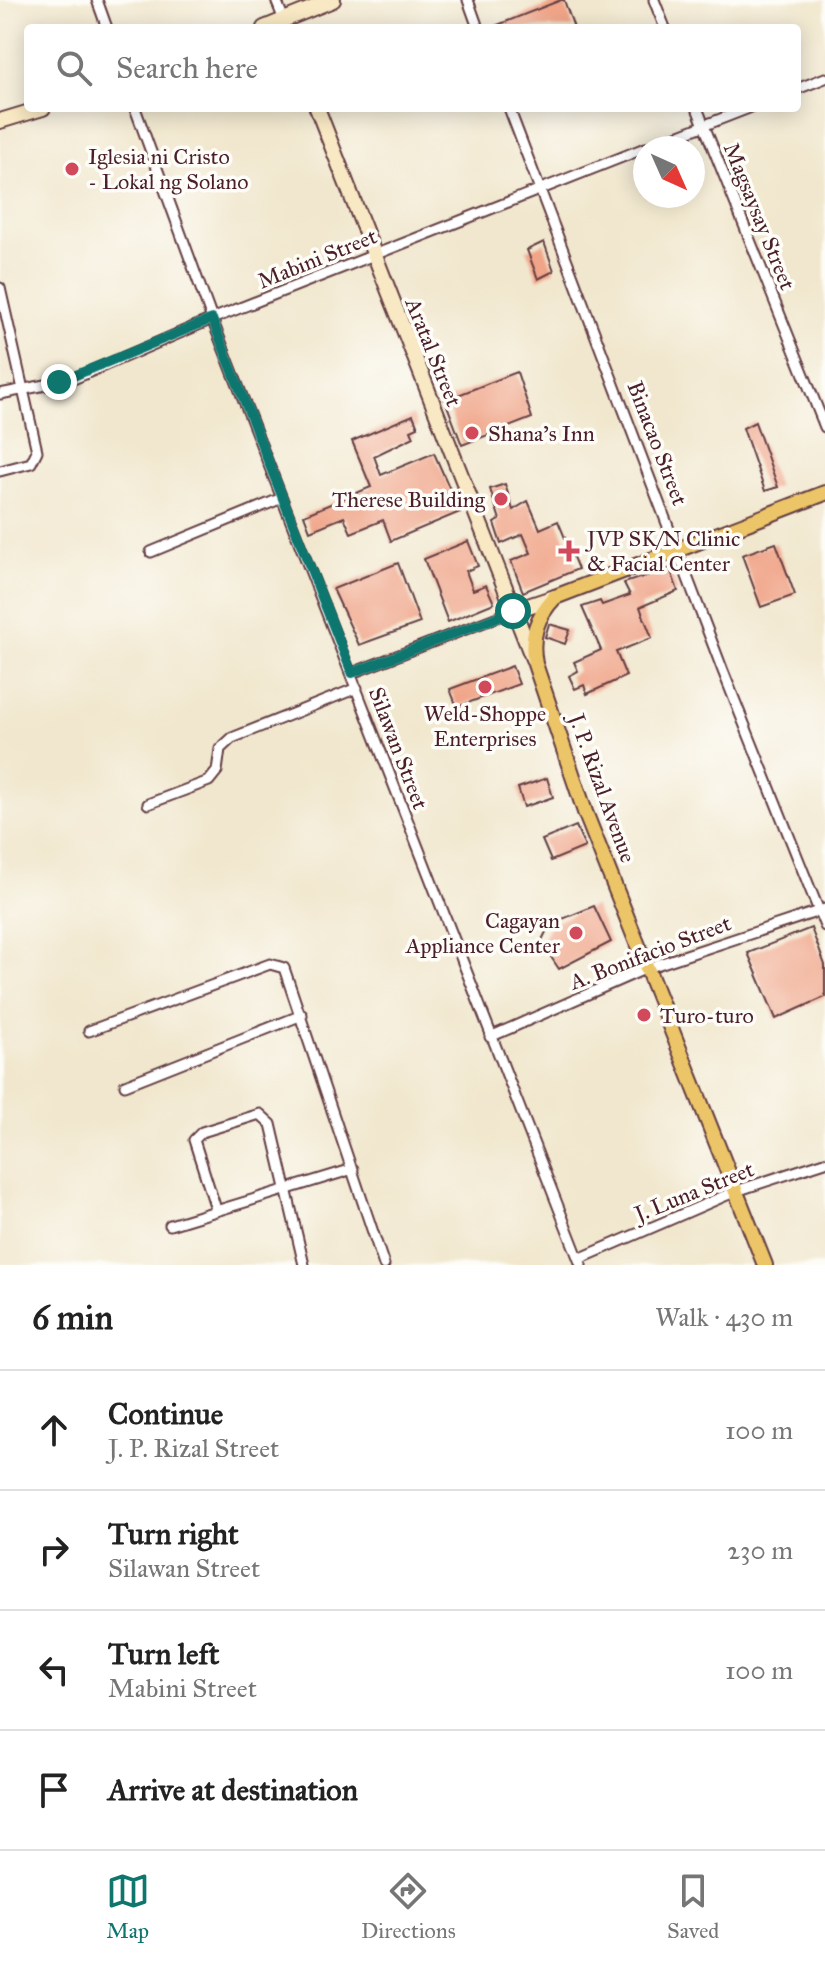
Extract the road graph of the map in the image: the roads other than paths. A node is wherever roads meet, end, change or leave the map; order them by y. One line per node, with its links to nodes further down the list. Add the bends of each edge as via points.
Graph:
1 (97, 0): 6 (street)
2 (276, 0): 7 (street)
3 (333, 0): 7 (street)
4 (468, 0): 8 (street)
5 (654, 0): 9 (street)
6 (106, 24)
7 (286, 24)
8 (477, 24)
9 (663, 24)
10 (825, 78): 11 (street)
11 (801, 87)
12 (30, 112): 18 (street)
13 (136, 112): 25 (street, Silawan Street)
14 (318, 112): 23 (street, Aratal Street)
15 (511, 112): 22 (street, Binacao Street)
16 (699, 112): 19 (street, Magsaysay Street)
17 (738, 112): 19 (street, Mabini Street)
18 (0, 121)
19 (704, 125): 20 (street, Mabini Street); 28 (street, Magsaysay Street)
20 (676, 136)
21 (633, 153): 22 (street, Mabini Street)
22 (540, 189): 23 (street, Mabini Street); 32 (street, Binacao Street)
23 (372, 255): 25 (street, Mabini Street); 35 (street, Aratal Street)
24 (0, 288): 26 (street)
25 (212, 319): 26 (street, Mabini Street, via 71,380); 31 (street, Silawan Street)
26 (22, 389): 27 (street, Mabini Street); 29 (street, via 37,451 26,466)
27 (0, 394)
28 (825, 427)
29 (0, 471)
30 (825, 493): 32 (main road)
31 (282, 498): 33 (street); 37 (street, Silawan Street)
32 (680, 549): 34 (main road); 40 (street, Binacao Street, via 723,671)
33 (151, 552)
34 (555, 597): 35 (street); 36 (main road, J. P. Rizal Avenue, via 534,630)
35 (513, 611): 36 (street, Aratal Street); 37 (street)
36 (535, 664): 42 (main road, J. P. Rizal Avenue, via 585,812)
37 (352, 673): 38 (street, Silawan Street)
38 (357, 688): 39 (street, via 232,738 220,749 217,771 209,781); 45 (street, Silawan Street)
39 (148, 804)
40 (822, 910): 41 (street, Binacao Street); 42 (street, A. Bonifacio Street)
41 (825, 926)
42 (647, 968): 45 (street, A. Bonifacio Street); 50 (main road, J. P. Rizal Avenue)
43 (302, 1015): 44 (street, via 288,973 270,964); 46 (street); 48 (street)
44 (89, 1031)
45 (490, 1037): 53 (street, Silawan Street)
46 (125, 1085)
47 (825, 1162): 50 (street, J. Luna Street)
48 (353, 1169): 49 (street); 55 (street)
49 (286, 1189): 51 (street); 51 (street, via 271,1124 253,1113 194,1140); 54 (street)
50 (736, 1191): 53 (street, J. Luna Street); 56 (main road, J. P. Rizal Avenue)
51 (216, 1209): 52 (street)
52 (170, 1225)
53 (580, 1262)
54 (304, 1265)
55 (384, 1265)
56 (765, 1265)

